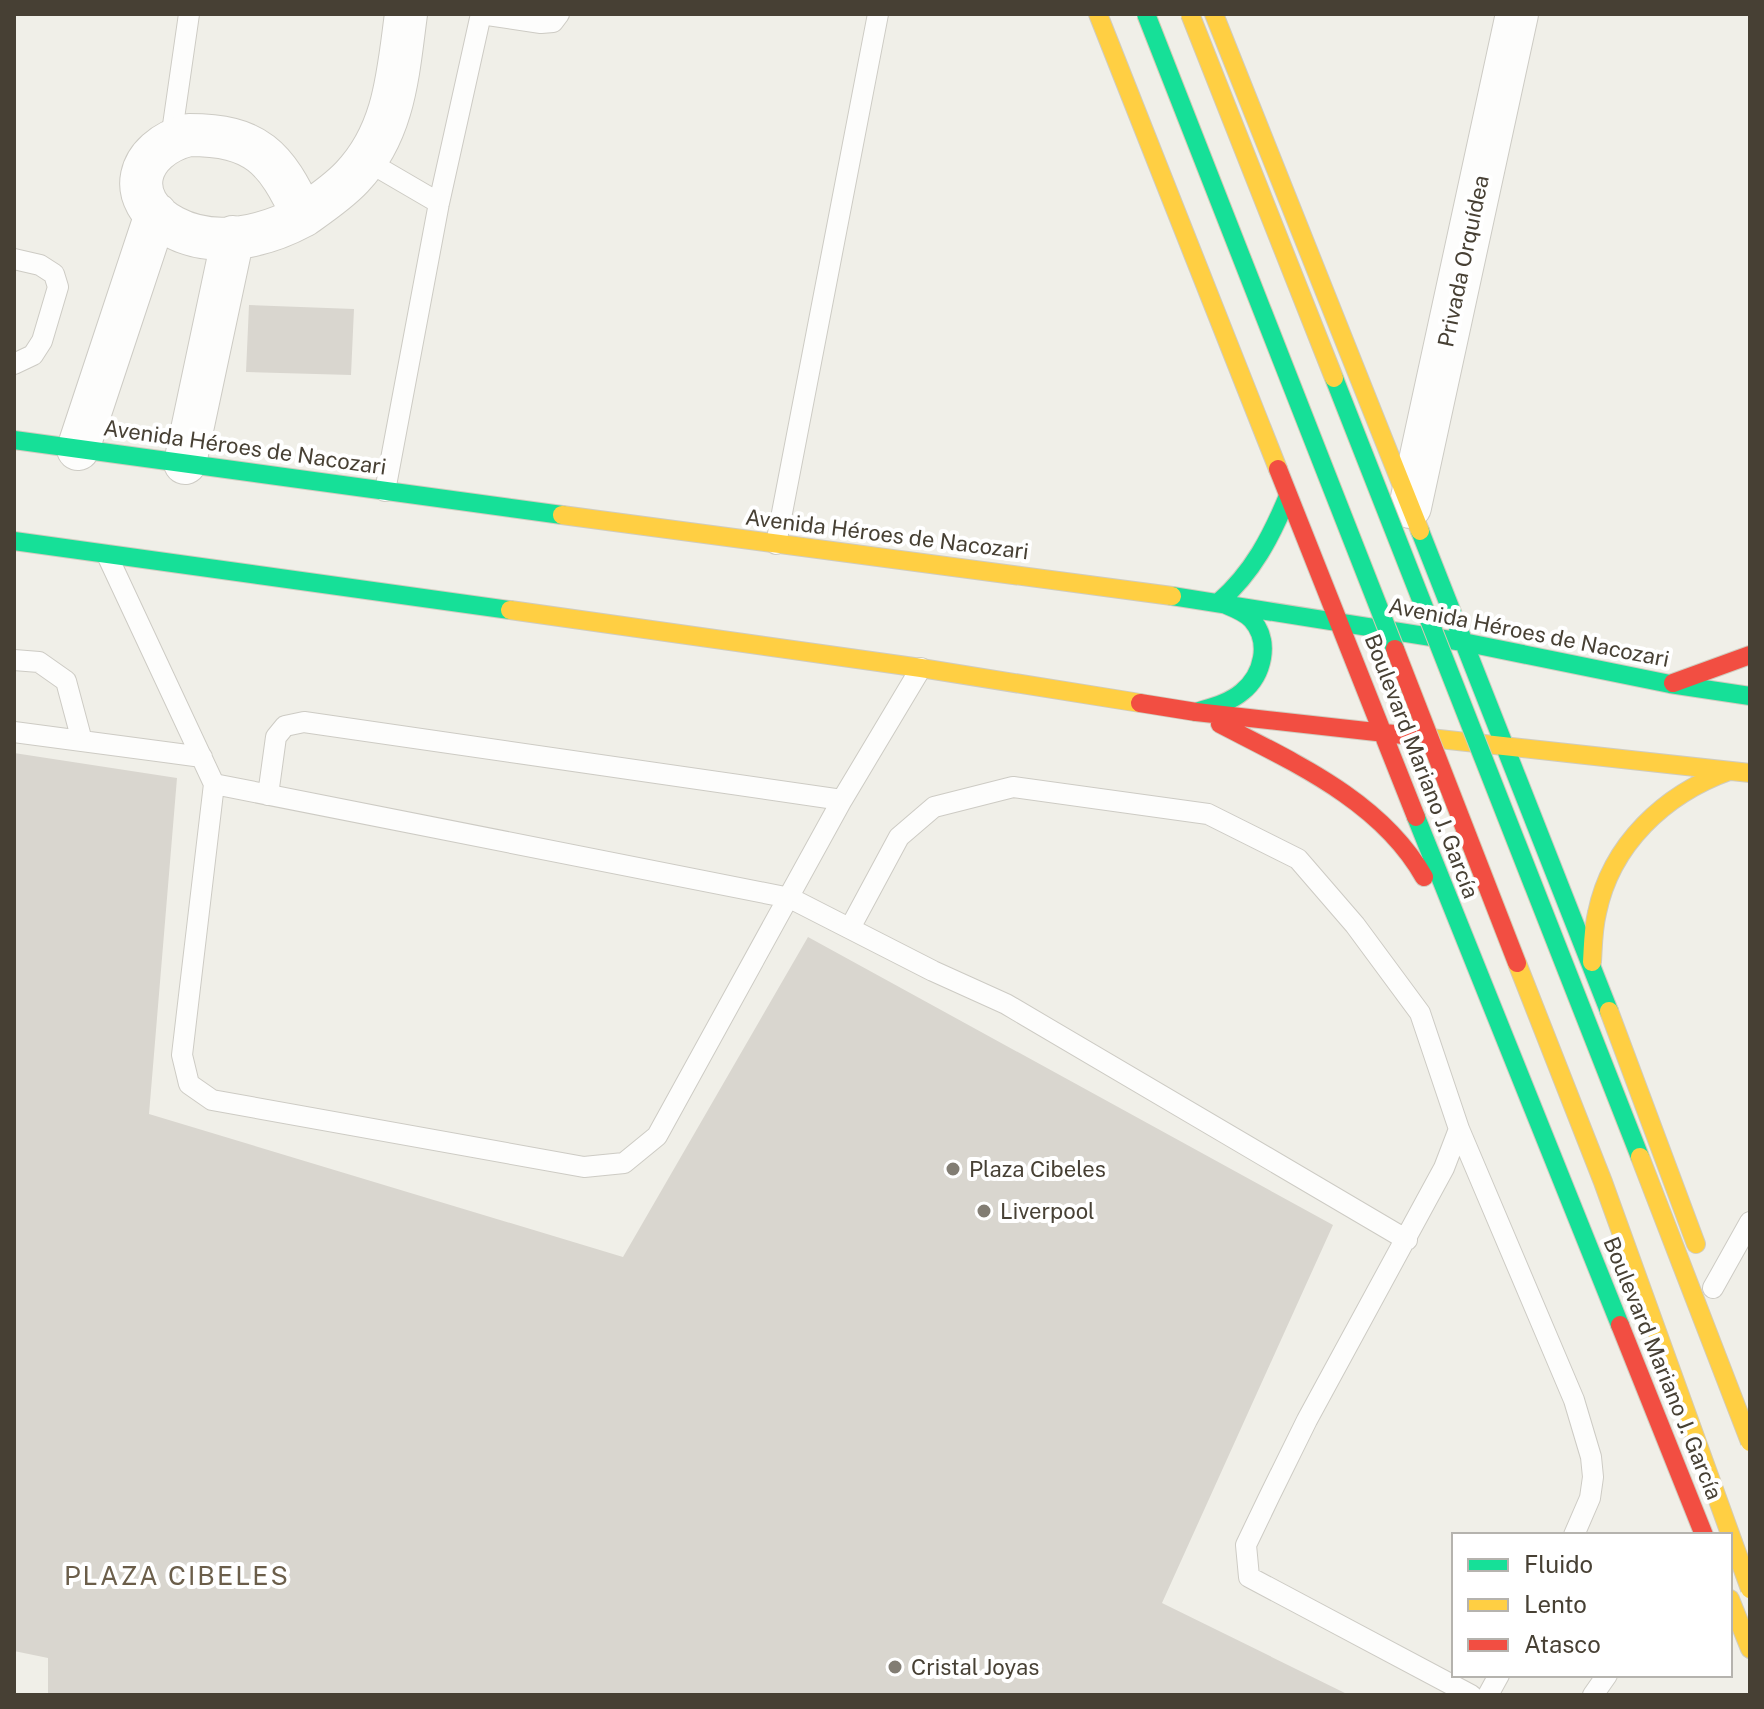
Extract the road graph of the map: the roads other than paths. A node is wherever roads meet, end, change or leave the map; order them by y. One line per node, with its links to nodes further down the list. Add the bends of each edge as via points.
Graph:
1 (189, 14): 13 (lane)
2 (406, 14): 14 (street, via 392,111)
3 (481, 14): 4 (lane, via 541,23 553,22); 15 (lane)
4 (559, 14)
5 (878, 14): 28 (lane)
6 (1098, 14): 12 (main road, Boulevard Mariano J. García)
7 (1146, 14): 62 (main road, bridge, via 1603,1182)
8 (1190, 14): 57 (main road, bridge)
9 (1214, 14): 11 (main road)
10 (1517, 14): 26 (street, Privada Orquídea)
11 (1235, 67): 12 (main road); 26 (main road)
12 (1151, 106): 25 (main road, Boulevard Mariano J. García)
13 (171, 139): 16 (street, via 150,155 141,175); 17 (street, via 216,135 249,145 287,180)
14 (367, 161): 15 (lane); 17 (street)
15 (439, 203): 24 (lane)
16 (156, 214): 18 (street, via 189,234); 22 (street)
17 (303, 216): 18 (street, via 280,228)
18 (233, 237): 23 (street)
19 (14, 259): 20 (lane, via 47,269 58,287 42,341 33,355)
20 (14, 364)
21 (14, 440): 22 (main road, Avenida Héroes de Nacozari)
22 (78, 449): 23 (main road, Avenida Héroes de Nacozari)
23 (185, 463): 24 (main road, Avenida Héroes de Nacozari)
24 (385, 491): 28 (main road, Avenida Héroes de Nacozari)
25 (1288, 496): 30 (main road, via 1268,545 1241,584); 31 (main road, Boulevard Mariano J. García)
26 (1410, 507): 32 (main road)
27 (14, 541): 29 (main road)
28 (776, 544): 30 (main road, Avenida Héroes de Nacozari)
29 (107, 555): 35 (main road); 43 (lane)
30 (1219, 602): 31 (main road, Avenida Héroes de Nacozari); 38 (main road, via 1249,617 1261,632 1261,666 1249,687)
31 (1339, 621): 32 (main road, Avenida Héroes de Nacozari); 40 (main road, Boulevard Mariano J. García)
32 (1463, 642): 36 (main road, Avenida Héroes de Nacozari); 42 (main road)
33 (1750, 655): 36 (main road)
34 (14, 660): 41 (lane, via 39,662 66,681)
35 (921, 668): 38 (main road); 48 (lane)
36 (1670, 684): 37 (main road, Avenida Héroes de Nacozari)
37 (1750, 696)
38 (1196, 712): 40 (main road); 51 (main road, via 1348,796 1403,843)
39 (14, 732): 41 (lane)
40 (1383, 733): 42 (main road); 51 (main road, Boulevard Mariano J. García)
41 (82, 741): 43 (lane)
42 (1504, 746): 44 (main road); 52 (main road)
43 (202, 757): 46 (lane)
44 (1729, 771): 45 (main road); 52 (main road, via 1705,778 1656,810 1620,854 1597,907)
45 (1750, 773)
46 (214, 784): 47 (lane); 49 (lane, via 182,1055 189,1084 212,1100 584,1167 624,1163 657,1136)
47 (268, 795): 48 (lane, via 276,737 285,726 304,722); 49 (lane)
48 (842, 800): 49 (lane)
49 (790, 898): 50 (lane)
50 (850, 928): 53 (lane, via 899,837 934,807 1013,787 1208,814 1298,859 1355,925 1420,1013); 55 (lane, via 1006,1004)
51 (1468, 948): 60 (main road, Boulevard Mariano J. García)
52 (1592, 964): 56 (main road)
53 (1459, 1129): 55 (lane); 59 (lane, via 1579,1414 1593,1477)
54 (1750, 1222): 56 (lane)
55 (1407, 1240): 69 (lane, via 1307,1420 1246,1545 1249,1577)
56 (1715, 1295)
57 (1750, 1442)
58 (1739, 1513): 61 (lane)
59 (1575, 1533)
60 (1703, 1533)
61 (1707, 1533)
62 (1730, 1533)
63 (1732, 1539): 64 (main road, bridge)
64 (1750, 1589)
65 (1732, 1604): 66 (main road)
66 (1750, 1649)
67 (1498, 1677): 70 (lane)
68 (1606, 1677): 71 (lane)
69 (1471, 1695)
70 (1488, 1695)
71 (1593, 1695)

